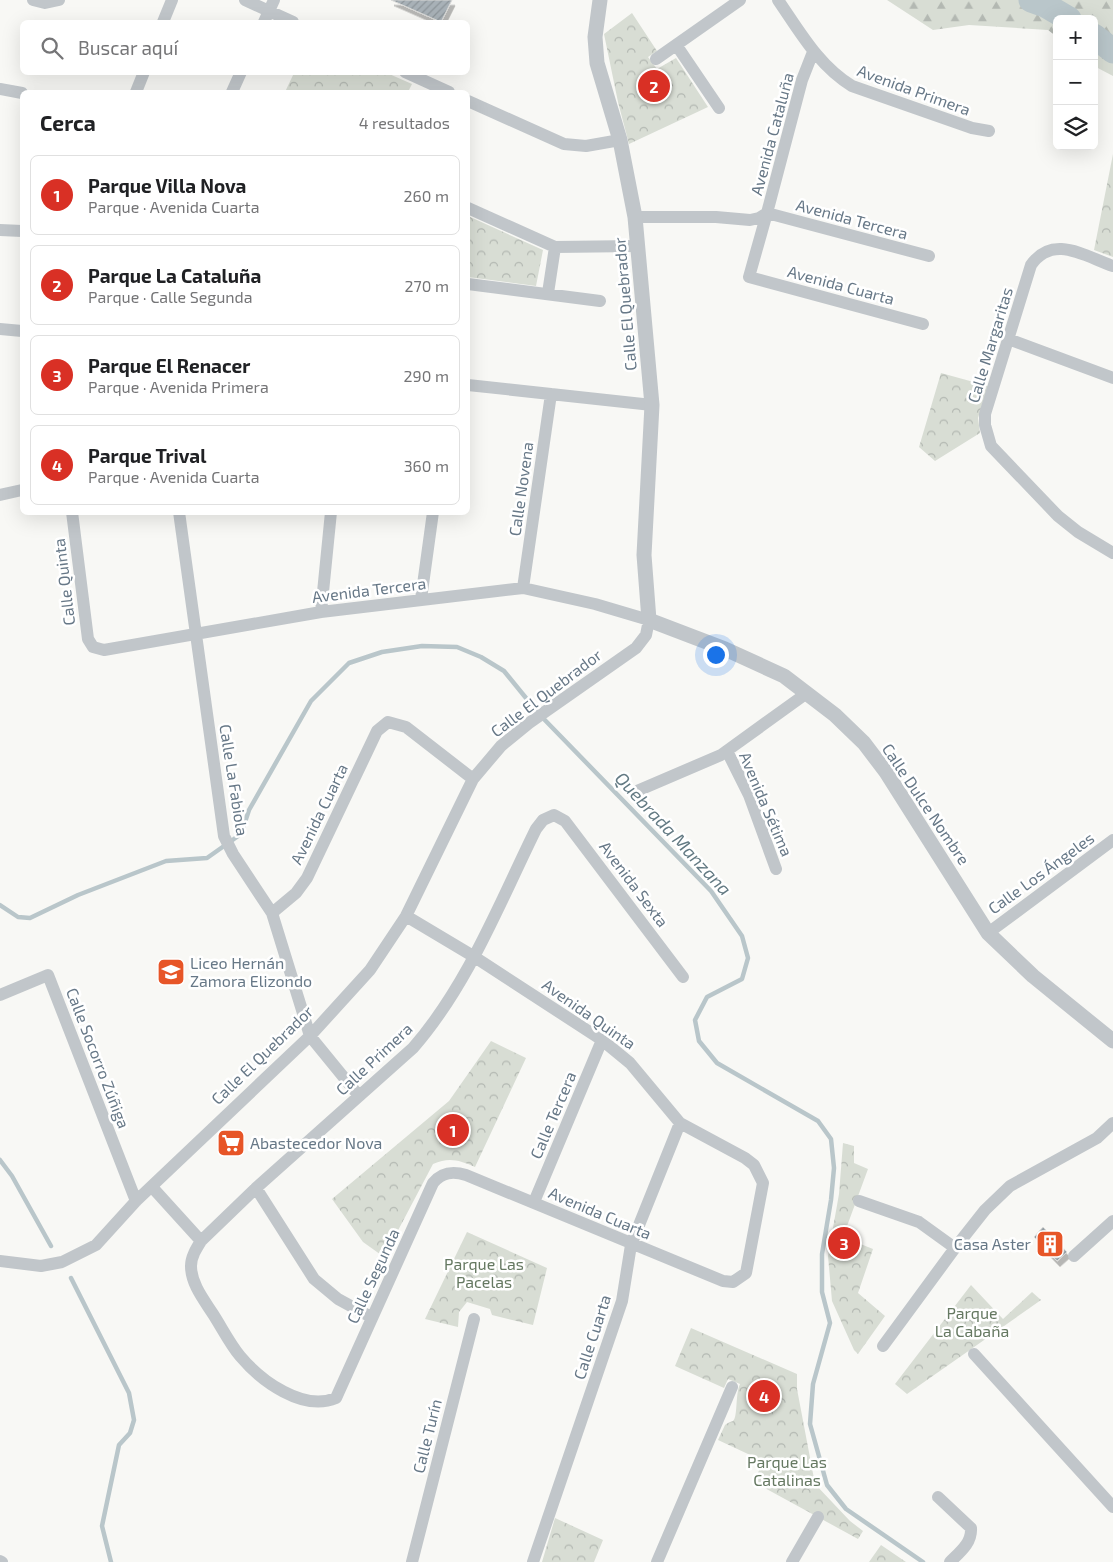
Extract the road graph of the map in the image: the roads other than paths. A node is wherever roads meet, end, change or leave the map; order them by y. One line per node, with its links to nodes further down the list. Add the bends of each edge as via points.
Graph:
1 (33, 0): 2 (street, via 45,3)
2 (58, 0)
3 (172, 0): 9 (street)
4 (245, 0): 8 (street)
5 (600, 0): 25 (street, Calle El Quebrador, via 595,38 597,62)
6 (740, 0): 11 (street)
7 (778, 0): 12 (street, Avenida Primera)
8 (269, 11): 10 (street)
9 (164, 20)
10 (289, 20)
11 (676, 46): 13 (street); 23 (street)
12 (813, 52): 24 (street, Avenida Primera, via 834,75 852,86); 27 (street, Avenida Cataluña, via 802,80)
13 (656, 59)
14 (143, 75): 18 (street)
15 (240, 75): 19 (street)
16 (412, 75): 20 (street)
17 (0, 89): 21 (street)
18 (137, 90)
19 (233, 90)
20 (445, 90)
21 (20, 93)
22 (470, 102): 25 (street, via 564,144 586,146)
23 (719, 108)
24 (989, 131)
25 (620, 140): 28 (street, Calle El Quebrador)
26 (470, 209): 32 (street)
27 (767, 213): 28 (street, Avenida Cataluña, via 750,220); 33 (street, Avenida Tercera); 38 (street, Avenida Cuarta, via 749,277)
28 (635, 217): 31 (street, Calle El Quebrador)
29 (0, 230): 30 (street)
30 (20, 231)
31 (638, 246): 32 (street); 45 (street, Calle El Quebrador)
32 (555, 247): 36 (street)
33 (929, 256)
34 (1113, 266): 41 (street, Calle Margaritas, via 1065,249 1045,251 1031,265)
35 (470, 284): 36 (street)
36 (548, 293): 37 (street)
37 (600, 301)
38 (923, 324)
39 (0, 329): 40 (street)
40 (20, 331)
41 (1008, 339): 42 (street); 52 (street, Calle Margaritas, via 985,414 991,446 1058,516)
42 (1113, 378)
43 (470, 385): 44 (street)
44 (551, 394): 45 (street); 53 (street, Calle Novena)
45 (652, 405): 56 (street, Calle El Quebrador, via 644,555)
46 (20, 490): 47 (street)
47 (0, 495)
48 (72, 515): 58 (street, Calle Quinta, via 88,638)
49 (179, 515): 57 (street, Calle La Fabiola)
50 (331, 515): 55 (street)
51 (433, 515): 54 (street)
52 (1113, 553)
53 (523, 588): 54 (street, Avenida Tercera); 56 (street, Avenida Tercera)
54 (422, 599): 55 (street, Avenida Tercera)
55 (321, 612): 57 (street, Avenida Tercera)
56 (649, 620): 59 (street, Calle Dulce Nombre, via 784,676); 61 (street, Calle El Quebrador, via 646,634 636,648 501,746)
57 (196, 633): 58 (street, Avenida Tercera, via 104,650); 66 (street, Calle La Fabiola, via 224,836)
58 (93, 647)
59 (807, 693): 60 (street); 68 (street, Calle Dulce Nombre, via 864,743 886,772)
60 (726, 751): 62 (street); 65 (street, Avenida Sétima, via 748,795)
61 (473, 778): 66 (street, Avenida Cuarta, via 406,727 388,722 377,731 307,878 296,893); 67 (street, Calle El Quebrador)
62 (637, 791)
63 (554, 815): 69 (street, Calle Primera, via 536,829); 70 (street, Avenida Sexta, via 565,821 576,834)
64 (1113, 840): 68 (street, Calle Los Ángeles)
65 (776, 869)
66 (272, 913): 72 (street, Calle La Fabiola)
67 (406, 916): 69 (street, Avenida Quinta); 72 (street, Calle El Quebrador, via 370,970)
68 (988, 932): 74 (street, Calle Dulce Nombre, via 1033,976)
69 (473, 956): 73 (street, Avenida Quinta); 75 (street, Calle Primera, via 432,1026 413,1048)
70 (682, 977)
71 (0, 995): 81 (street, Calle Socorro Zúñiga, via 48,974)
72 (310, 1036): 75 (street); 79 (street, Calle El Quebrador)
73 (602, 1040): 76 (street, Avenida Quinta, via 630,1063); 83 (street, Calle Tercera)
74 (1113, 1040)
75 (359, 1096): 80 (street, Calle Primera)
76 (680, 1123): 86 (street, Calle Cuarta); 90 (street, Avenida Quinta, via 745,1158 760,1174 763,1183 750,1260 746,1273)
77 (1113, 1123): 87 (street, via 1096,1138 1010,1186)
78 (447, 1173): 83 (street, Avenida Cuarta, via 466,1175); 91 (street, Calle Segunda, via 433,1183)
79 (152, 1187): 81 (street, Calle El Quebrador); 85 (street)
80 (256, 1188): 85 (street, Calle Primera); 91 (street, via 314,1279 338,1299)
81 (136, 1201): 89 (street, Calle El Quebrador, via 96,1245 62,1262 41,1266)
82 (859, 1201): 87 (street, via 919,1222)
83 (534, 1202): 86 (street, Avenida Cuarta)
84 (1113, 1222): 88 (street)
85 (201, 1242): 91 (street, Calle Segunda, via 191,1266 196,1287 240,1356 281,1390 311,1403 336,1398)
86 (631, 1245): 90 (street, Avenida Cuarta, via 723,1281); 100 (street, Calle Cuarta, via 622,1301)
87 (955, 1248): 93 (street)
88 (1074, 1256)
89 (0, 1261)
90 (740, 1279)
91 (371, 1317)
92 (474, 1319): 99 (street, Calle Turín)
93 (883, 1346)
94 (974, 1354): 97 (street)
95 (732, 1387): 101 (street)
96 (938, 1497): 103 (street, via 971,1528 972,1536)
97 (1113, 1507)
98 (818, 1516): 102 (street)
99 (412, 1562)
100 (534, 1562)
101 (657, 1562)
102 (792, 1562)
103 (950, 1562)

